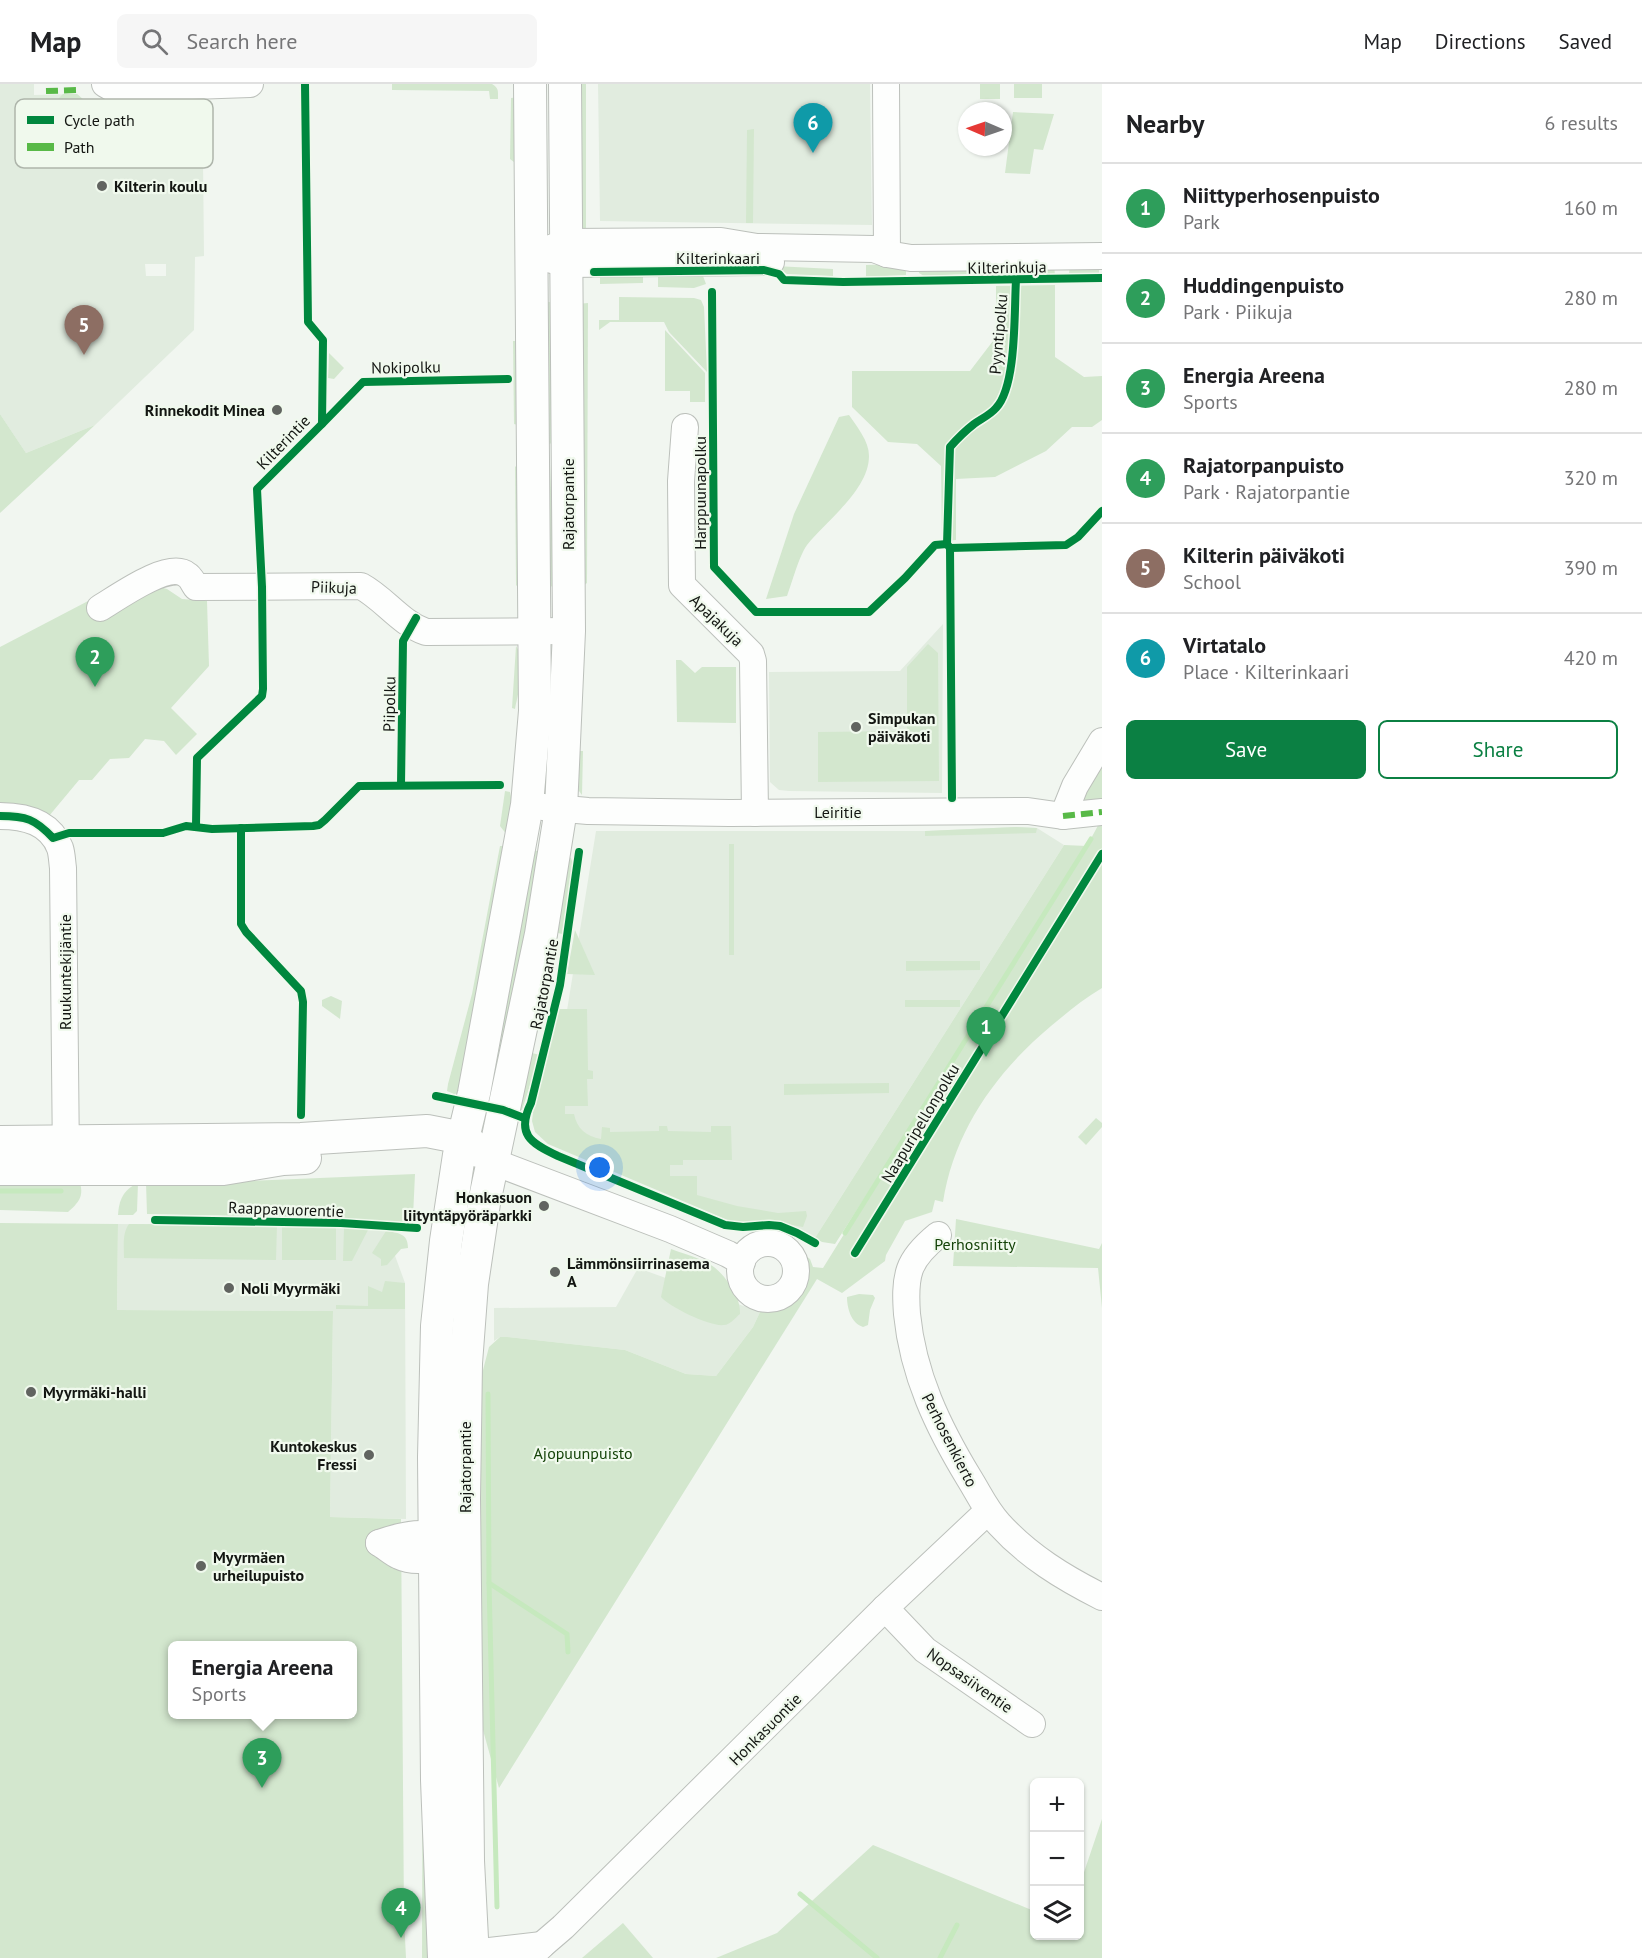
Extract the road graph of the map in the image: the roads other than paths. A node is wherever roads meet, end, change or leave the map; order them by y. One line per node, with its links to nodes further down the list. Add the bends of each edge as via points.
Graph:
1 (105, 84): 2 (street, via 112,88)
2 (250, 84)
3 (530, 84): 8 (main road, Rajatorpantie)
4 (565, 84): 6 (main road, Rajatorpantie)
5 (886, 84): 7 (street)
6 (567, 253): 7 (street, Kilterinkaari, via 874,260); 8 (street, Kilterinkaari); 13 (main road, Rajatorpantie)
7 (887, 254): 9 (street, Kilterinkuja, via 911,258)
8 (532, 255): 12 (main road, Rajatorpantie)
9 (1102, 256)
10 (685, 427): 18 (street, Apajakuja, via 682,585 753,660)
11 (100, 608): 12 (street, Piikuja, via 156,575 177,571 187,574 196,586 361,586 411,626 426,632)
12 (534, 631): 13 (street, Piikuja); 15 (main road, Rajatorpantie, via 535,711)
13 (569, 631): 16 (main road, Rajatorpantie)
14 (1102, 741): 20 (street, via 1075,786)
15 (528, 805): 16 (street, Leiritie); 22 (main road, Rajatorpantie)
16 (561, 809): 18 (street, Leiritie); 24 (main road, Rajatorpantie, via 541,934)
17 (1102, 812): 20 (street, Leiritie)
18 (755, 813): 20 (street, Leiritie, via 1028,812)
19 (0, 816): 23 (street, Ruukuntekijäntie, via 19,816 40,824 60,848 65,934)
20 (1063, 816)
21 (0, 1142): 23 (main road)
22 (461, 1147): 23 (main road, via 428,1131); 24 (main road); 30 (main road, Rajatorpantie, via 437,1326)
23 (66, 1155): 25 (main road)
24 (491, 1161): 27 (street, via 670,1229); 29 (main road, Rajatorpantie, via 468,1323)
25 (0, 1169)
26 (938, 1234): 28 (street, Perhosenkierto, via 914,1259 910,1269 908,1326 920,1381 931,1409)
27 (742, 1262)
28 (988, 1511): 31 (street, Perhosenkierto, via 1030,1553 1061,1576); 32 (street, Honkasuontie)
29 (465, 1543): 30 (street); 35 (main road, Rajatorpantie, via 468,1889)
30 (435, 1546): 35 (main road, Rajatorpantie, via 437,1780)
31 (1102, 1597)
32 (885, 1608): 33 (street, Nopsasiiventie, via 925,1650); 34 (street, Honkasuontie)
33 (1032, 1724)
34 (535, 1951): 35 (street, Honkasuontie)
35 (464, 1957)

